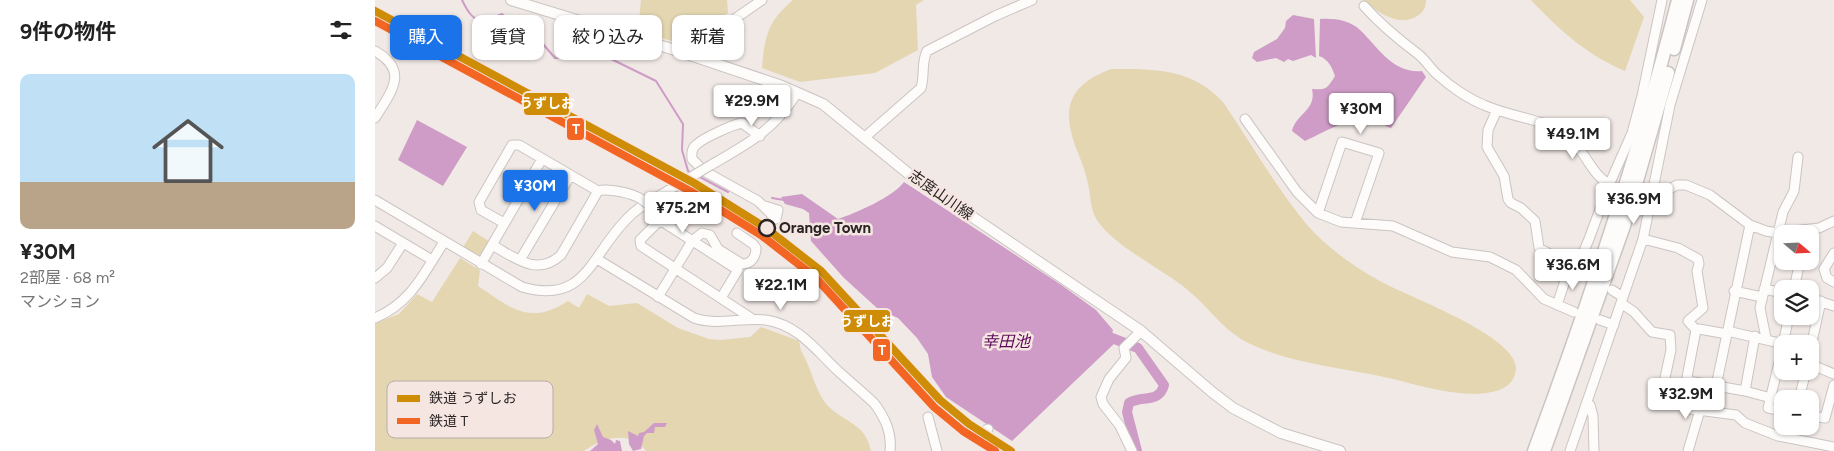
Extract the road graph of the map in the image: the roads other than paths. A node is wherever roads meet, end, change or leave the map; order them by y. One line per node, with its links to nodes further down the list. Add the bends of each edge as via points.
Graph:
1 (511, 0): 10 (main road, 志度山川線)
2 (762, 0): 10 (street, via 736,18)
3 (1032, 0): 16 (street, via 927,51 921,88)
4 (1662, 0): 20 (street, via 1637,116)
5 (1678, 0): 94 (highway, via 1623,195)
6 (1687, 0): 95 (highway, via 1624,226)
7 (1702, 0): 22 (street, via 1670,106)
8 (1364, 6): 12 (street, via 1439,77)
9 (375, 51): 13 (street, via 390,62 395,80)
10 (714, 63): 11 (main road, 志度山川線)
11 (797, 92): 15 (street, via 775,124); 16 (main road, 志度山川線, via 823,104)
12 (1497, 110): 20 (street, via 1528,118 1565,134 1581,151 1591,170); 47 (street, via 1485,139 1504,176 1508,199 1535,221 1539,248)
13 (375, 118)
14 (1245, 120): 25 (street, via 1297,192)
15 (760, 136): 24 (street, via 742,123 733,125 695,145 692,159 704,171); 43 (street, bridge, via 635,211)
16 (865, 137): 67 (main road, 志度山川線, via 909,174)
17 (1798, 157): 31 (street, via 1794,191)
18 (542, 160): 19 (street); 28 (street); 28 (street, via 519,145 512,145 479,202 481,210)
19 (570, 176): 21 (street); 45 (street)
20 (1612, 186): 47 (street)
21 (598, 191): 27 (street, bridge, via 641,199 659,216); 45 (street, via 561,255 552,263 534,266)
22 (1649, 196): 30 (street, via 1668,188 1686,186 1710,195); 36 (street)
23 (375, 200): 39 (street)
24 (765, 206)
25 (1318, 213): 29 (street, via 1341,222); 29 (street, via 1342,142 1379,153)
26 (1834, 221): 33 (street)
27 (660, 222): 37 (street); 48 (street, via 640,240 641,246)
28 (504, 223): 40 (street)
29 (1355, 223): 59 (street, via 1393,226 1452,252 1504,262 1521,274 1545,300)
30 (1750, 225): 34 (street); 52 (street)
31 (1779, 225)
32 (375, 226): 38 (street)
33 (1819, 228)
34 (1774, 232)
35 (737, 233): 37 (street, via 756,248 754,258 746,264 718,249 710,235 702,233)
36 (1643, 238): 57 (street); 66 (street, via 1678,248 1698,259 1703,308 1688,321)
37 (692, 241): 48 (street); 56 (street, via 738,270)
38 (403, 242): 44 (street); 49 (street, via 387,268)
39 (444, 242): 44 (street); 46 (street)
40 (492, 245): 45 (street); 46 (street)
41 (1774, 245): 53 (street)
42 (1834, 253): 50 (street, via 1824,269 1827,278)
43 (597, 259): 46 (street, via 574,284 548,292 522,287); 55 (street)
44 (432, 260): 62 (street, via 414,291 399,305)
45 (520, 260)
46 (481, 264)
47 (1579, 267): 59 (street, via 1568,272)
48 (675, 268): 55 (street); 56 (street)
49 (375, 278)
50 (1834, 282)
51 (1613, 290): 57 (street)
52 (1734, 291): 53 (street); 68 (street)
53 (1763, 293): 54 (street); 71 (street, via 1760,318)
54 (1774, 293)
55 (658, 296): 63 (street, via 684,314 703,321)
56 (721, 298): 63 (street)
57 (1622, 300): 65 (street); 82 (street, via 1652,332 1670,334 1671,350 1661,396)
58 (1821, 301): 60 (street); 69 (street)
59 (1557, 306): 61 (street)
60 (1834, 306)
61 (1574, 312)
62 (375, 318)
63 (751, 318): 90 (street, via 788,326 814,345 874,403 889,430)
64 (1600, 320): 65 (street)
65 (1613, 325): 80 (street)
66 (1696, 330): 68 (street); 77 (street, via 1687,377 1689,381)
67 (1141, 331): 92 (street, via 1124,348 1126,358 1109,379 1101,397); 93 (main road, 志度山川線, via 1212,392 1252,420 1281,433)
68 (1727, 332): 70 (street); 77 (street)
69 (1814, 335)
70 (1755, 336): 71 (street); 78 (street)
71 (1766, 338): 72 (street)
72 (1774, 341)
73 (1819, 368): 74 (street)
74 (1834, 374)
75 (1775, 380): 79 (street)
76 (1834, 385): 85 (street)
77 (1716, 386): 78 (street)
78 (1745, 391): 79 (street)
79 (1771, 398): 81 (street, via 1768,408)
80 (1586, 404): 96 (street); 97 (street, via 1590,405 1593,416)
81 (1774, 409)
82 (1700, 410): 89 (street, via 1736,416 1745,424 1778,436); 98 (street)
83 (928, 417): 91 (street)
84 (1819, 417): 85 (street)
85 (1825, 418): 86 (street)
86 (1834, 421)
87 (988, 429): 88 (street)
88 (975, 436)
89 (1834, 447)
90 (890, 451)
91 (937, 451)
92 (1132, 451)
93 (1340, 451)
94 (1535, 451)
95 (1544, 451)
96 (1570, 451)
97 (1594, 451)
98 (1688, 451)

